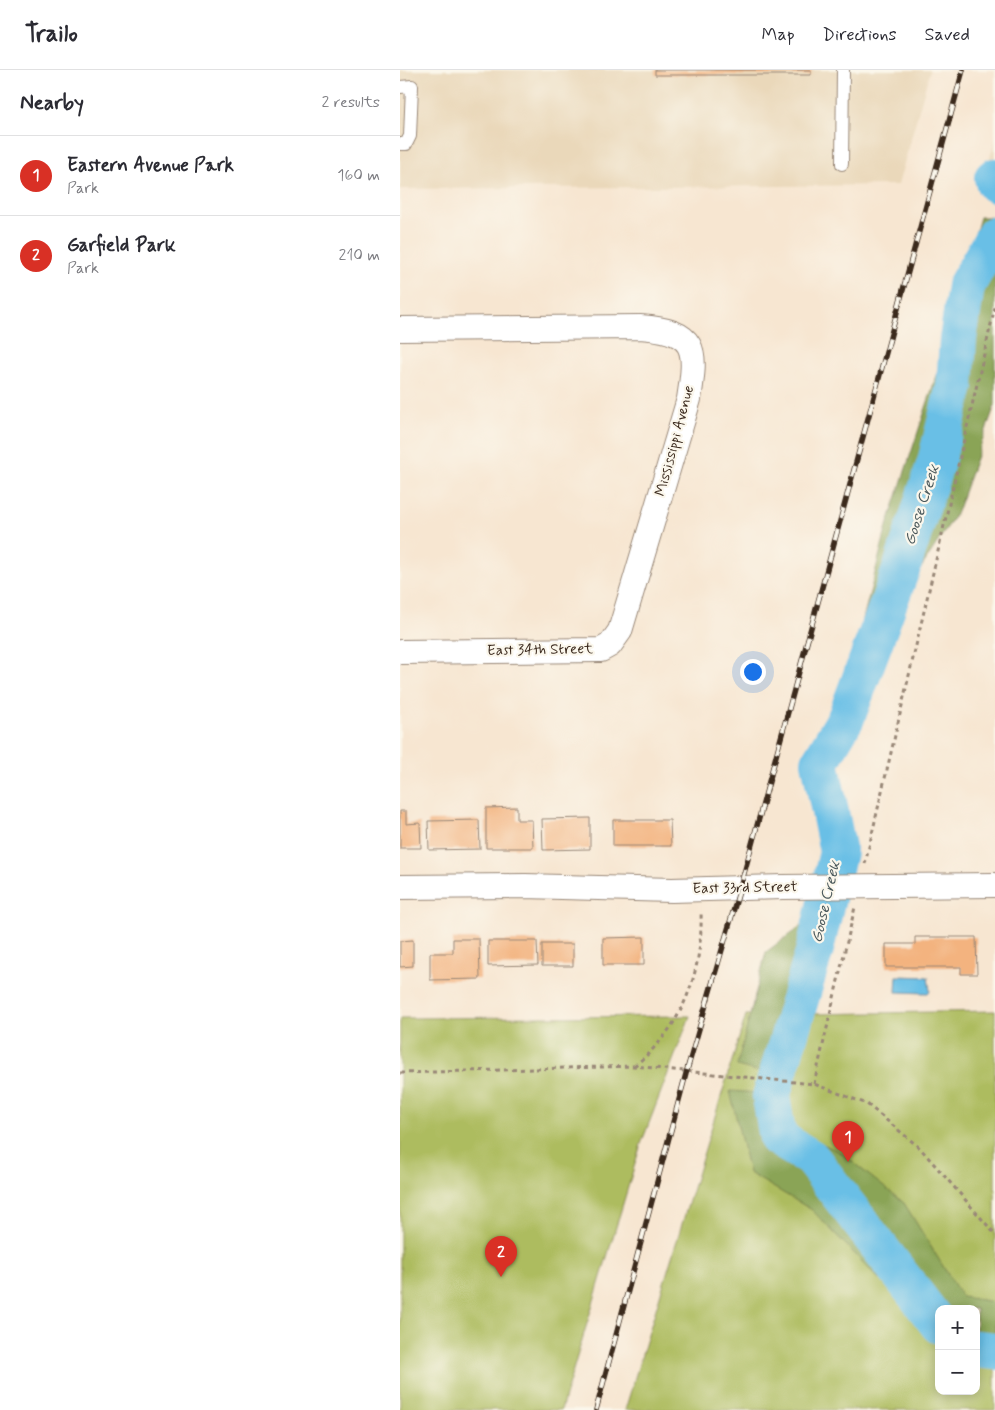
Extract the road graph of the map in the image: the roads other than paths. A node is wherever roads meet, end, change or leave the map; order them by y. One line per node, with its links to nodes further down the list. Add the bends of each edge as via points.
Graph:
1 (843, 70): 4 (lane)
2 (400, 87): 3 (lane, via 412,86 410,136 406,144)
3 (400, 144)
4 (842, 164)
5 (400, 329): 6 (street, Mississippi Avenue, via 640,327 665,329 692,349 695,364 689,399)
6 (634, 582): 7 (street, East 34th Street, via 620,630 610,645 601,650)
7 (400, 652)
8 (995, 885): 9 (street, East 33rd Street, bridge, via 701,889)
9 (400, 887)

